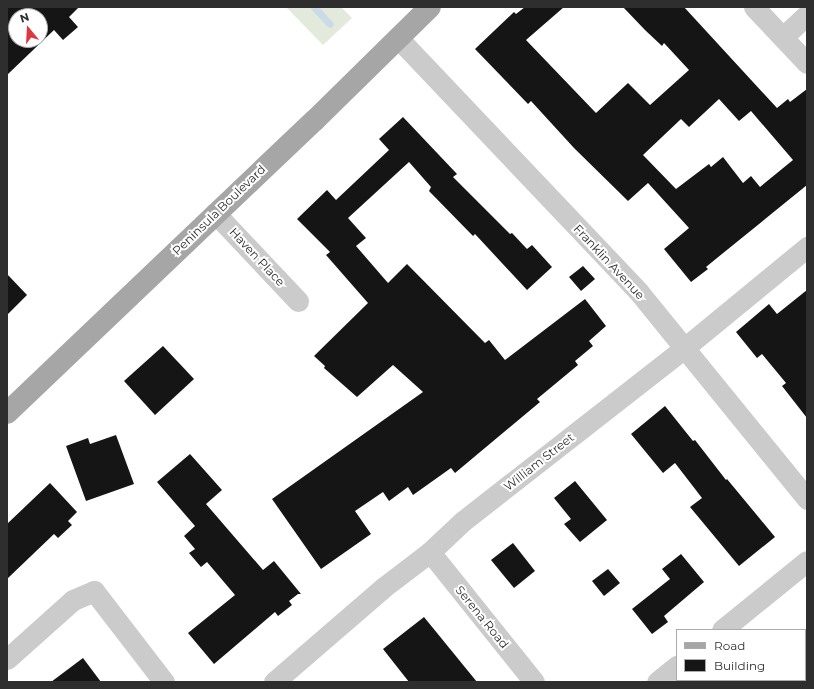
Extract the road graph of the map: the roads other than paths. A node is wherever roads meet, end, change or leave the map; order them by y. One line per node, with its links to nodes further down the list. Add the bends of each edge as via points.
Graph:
1 (430, 7): 4 (main road, Peninsula Boulevard)
2 (754, 7): 5 (street)
3 (807, 15): 5 (street)
4 (398, 38): 7 (main road, Peninsula Boulevard); 10 (street, Franklin Avenue, via 638,291)
5 (783, 38): 6 (street)
6 (807, 63)
7 (215, 213): 9 (street, Haven Place); 11 (main road, Peninsula Boulevard)
8 (807, 246): 10 (street, William Street)
9 (298, 301)
10 (683, 349): 12 (street, Franklin Avenue); 13 (street, William Street, via 463,521)
11 (7, 413)
12 (807, 498)
13 (430, 552): 19 (street, William Street, via 384,587); 20 (street, Serena Road)
14 (807, 561): 15 (street)
15 (723, 629)
16 (7, 659): 18 (street, via 73,600 94,591)
17 (676, 667): 21 (street)
18 (164, 682)
19 (274, 682)
20 (534, 682)
21 (657, 682)

